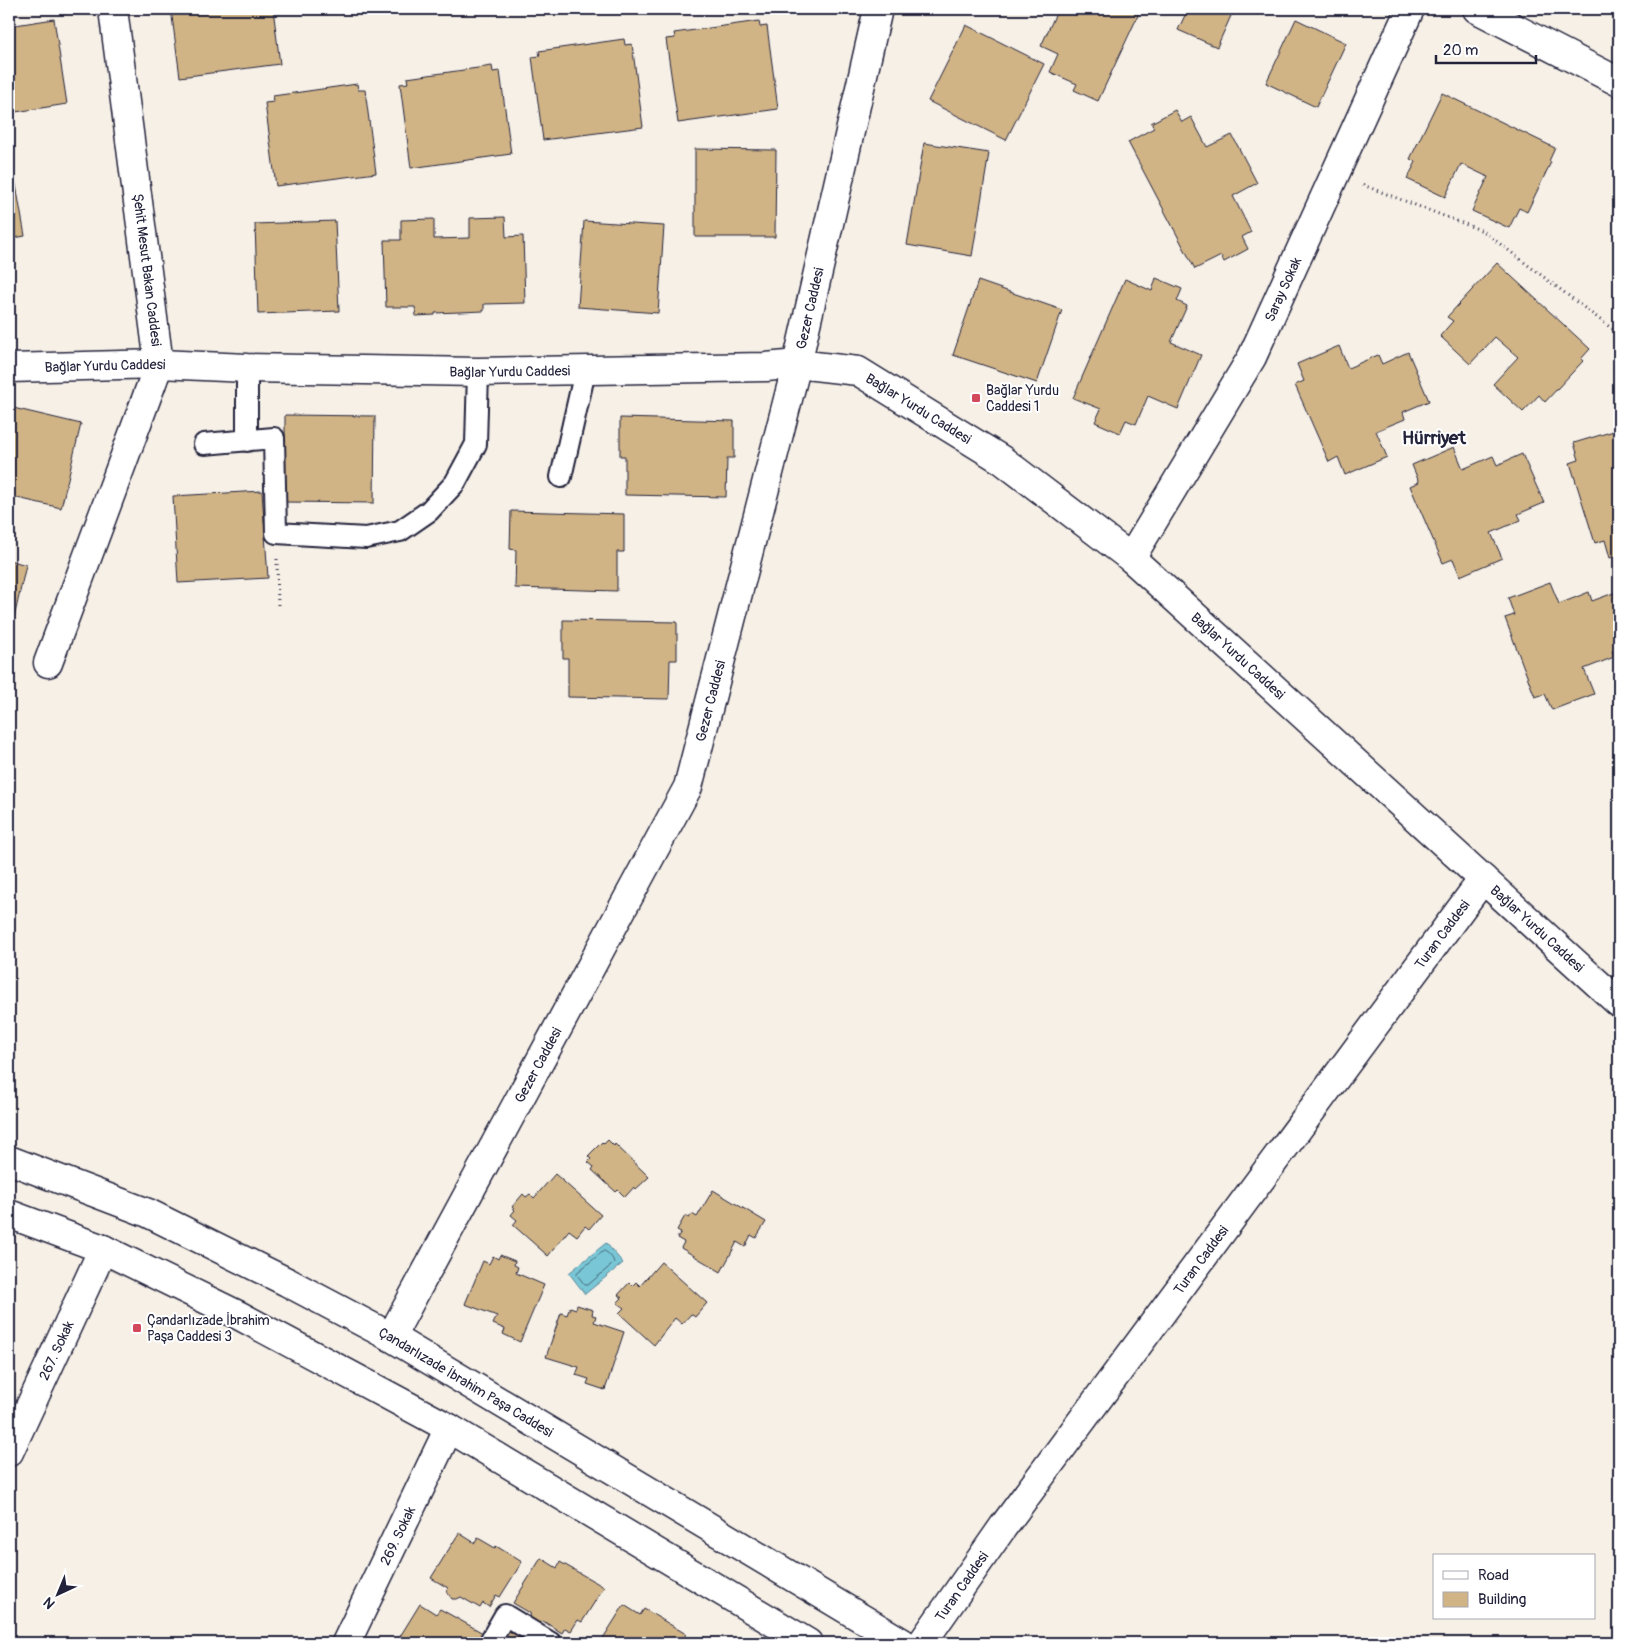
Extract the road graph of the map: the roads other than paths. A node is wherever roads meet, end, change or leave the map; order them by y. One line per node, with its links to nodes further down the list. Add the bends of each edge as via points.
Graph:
1 (113, 9): 6 (street, Şehit Mesut Bakan Caddesi)
2 (878, 9): 7 (street, Gezer Caddesi)
3 (1410, 9): 15 (street, Saray Sokak, via 1252,358)
4 (1477, 9): 5 (street)
5 (1619, 82)
6 (160, 364): 8 (street, Bağlar Yurdu Caddesi); 9 (street, Bağlar Yurdu Caddesi); 16 (street, Şehit Mesut Bakan Caddesi)
7 (797, 364): 10 (street, Bağlar Yurdu Caddesi); 15 (street, Bağlar Yurdu Caddesi, via 858,371 1002,460); 22 (street, Gezer Caddesi, via 688,787)
8 (9, 368)
9 (247, 368): 11 (street, Bağlar Yurdu Caddesi); 12 (lane)
10 (585, 371): 11 (street, Bağlar Yurdu Caddesi); 14 (lane)
11 (478, 372): 12 (lane, via 476,444 455,483 429,511 400,531 366,538 276,533 274,438)
12 (247, 441): 13 (lane)
13 (204, 444)
14 (561, 477)
15 (1131, 558): 17 (street, Bağlar Yurdu Caddesi)
16 (48, 663)
17 (1483, 879): 18 (street, Bağlar Yurdu Caddesi); 30 (street, Turan Caddesi, via 1004,1527)
18 (1619, 1003)
19 (9, 1160): 22 (street, Çandarlızade İbrahim Paşa Caddesi, via 148,1213)
20 (9, 1214): 21 (street)
21 (103, 1248): 23 (street, via 240,1316); 24 (street, 267. Sokak)
22 (391, 1337): 29 (street, Çandarlızade İbrahim Paşa Caddesi)
23 (448, 1428): 25 (street, 269. Sokak); 28 (street)
24 (9, 1452)
25 (346, 1643)
26 (489, 1643): 27 (lane, via 505,1615)
27 (551, 1643)
28 (808, 1643)
29 (903, 1643)
30 (922, 1643)

